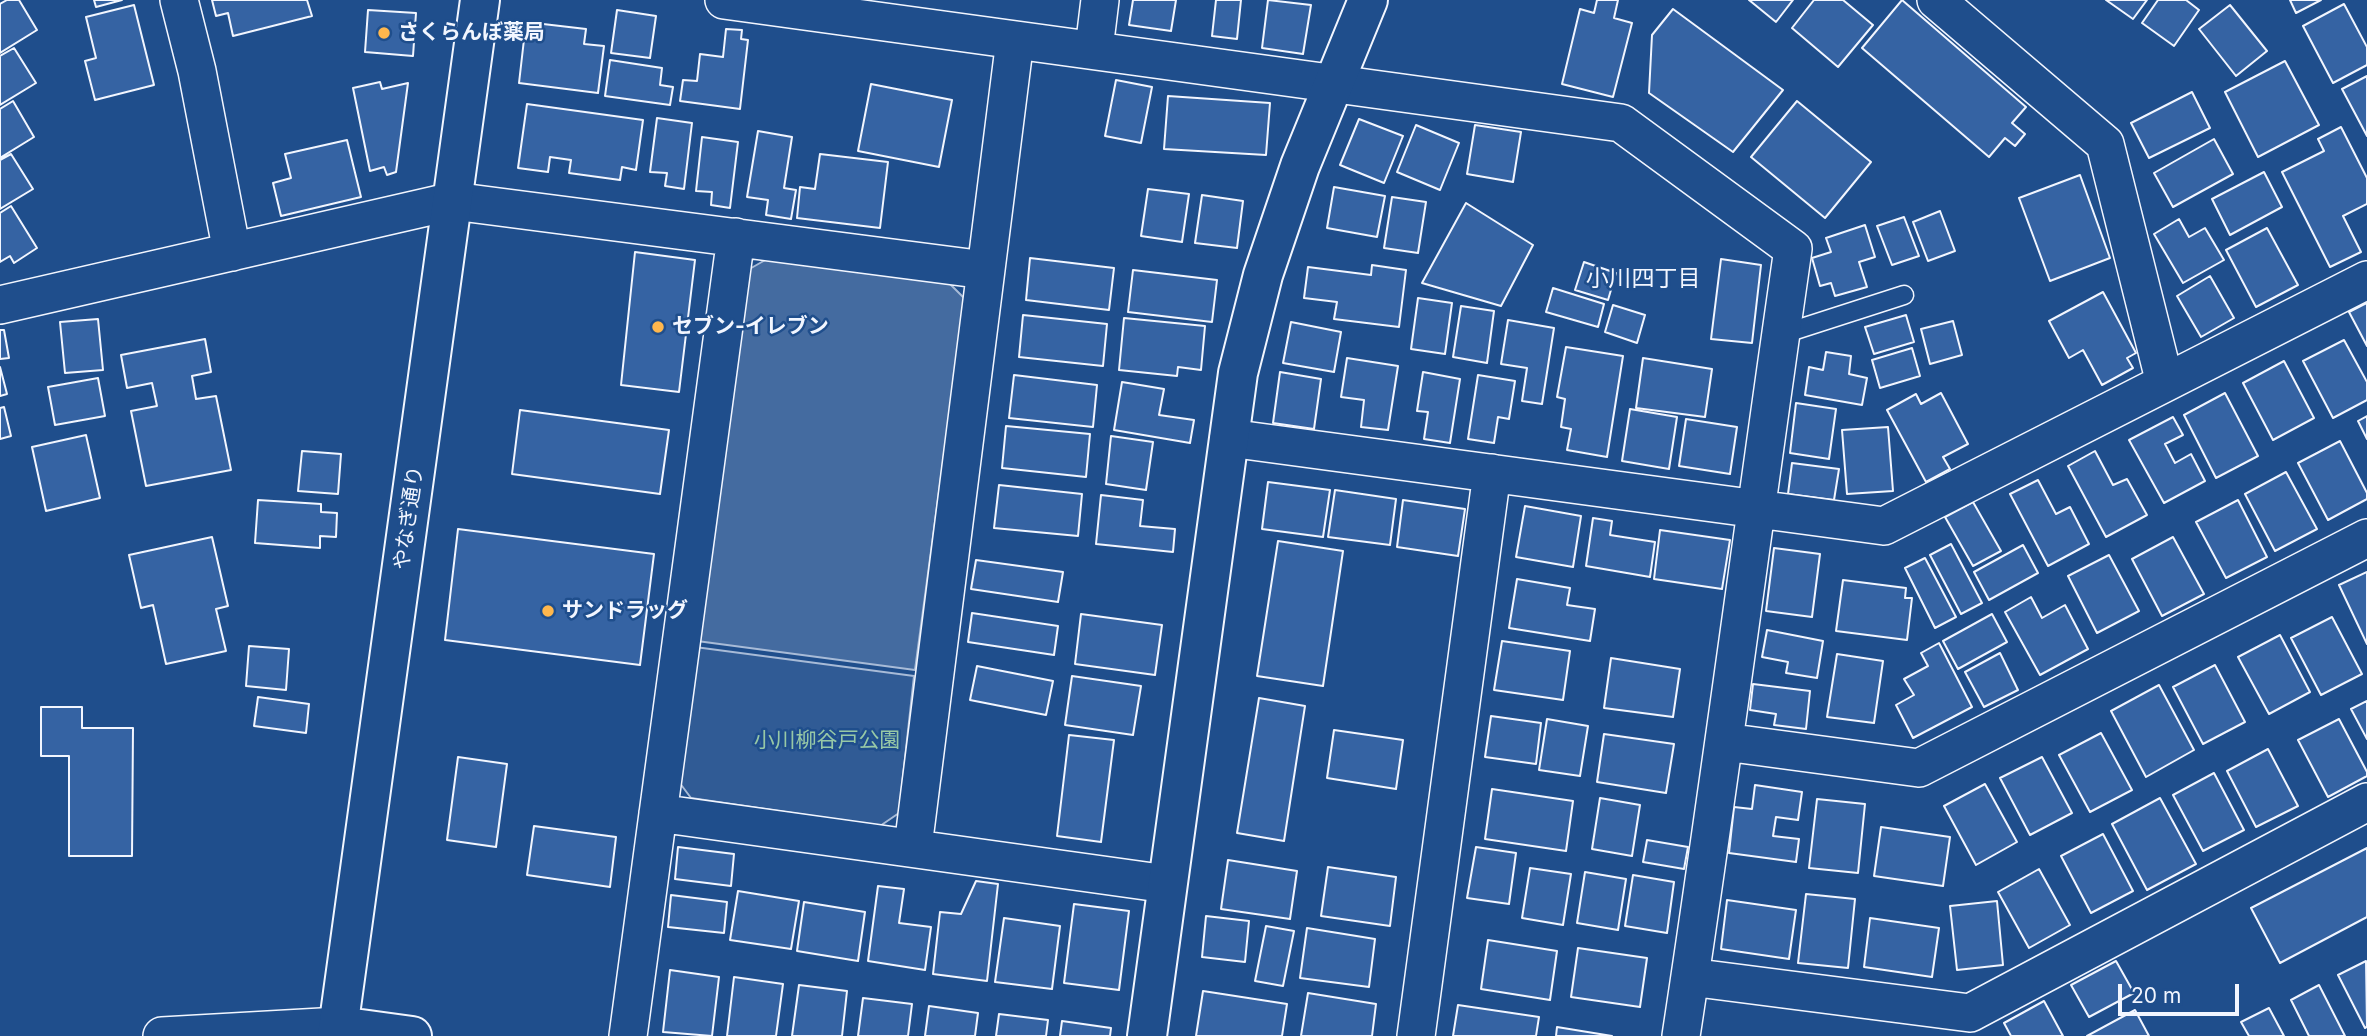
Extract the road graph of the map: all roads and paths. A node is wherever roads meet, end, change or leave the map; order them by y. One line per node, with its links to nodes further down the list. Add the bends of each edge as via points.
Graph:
1 (179, 0): 12 (street)
2 (480, 0): 10 (street, やなぎ通り)
3 (724, 0): 7 (street)
4 (1100, 0): 8 (street)
5 (1368, 0): 9 (street)
6 (1936, 0): 18 (street, via 2105,144)
7 (1015, 40): 8 (street); 13 (street)
8 (1094, 49): 9 (street)
9 (1334, 83): 17 (street, via 1621,123 1793,249); 19 (street, via 1263,275 1238,373)
10 (453, 201): 11 (street); 12 (street); 29 (street, やなぎ通り)
11 (736, 237): 13 (street); 25 (street)
12 (232, 252): 16 (street)
13 (985, 270): 26 (street)
14 (2367, 280): 18 (street)
15 (1904, 295): 17 (lane)
16 (0, 305)
17 (1780, 335): 21 (street)
18 (2165, 383): 21 (street, via 1884,526)
19 (1229, 438): 20 (street); 27 (street)
20 (1492, 473): 21 (street); 34 (street)
21 (1755, 508): 23 (street)
22 (2367, 538): 23 (street, via 1919,768)
23 (1725, 742): 28 (street)
24 (2367, 802): 28 (street, via 1969,1013)
25 (658, 813): 26 (street); 32 (street)
26 (913, 848): 27 (street)
27 (1167, 884): 33 (street)
28 (1690, 977): 35 (street)
29 (338, 1031): 30 (street); 31 (street)
30 (162, 1036)
31 (412, 1036)
32 (628, 1036)
33 (1147, 1036)
34 (1416, 1036)
35 (1681, 1036)

